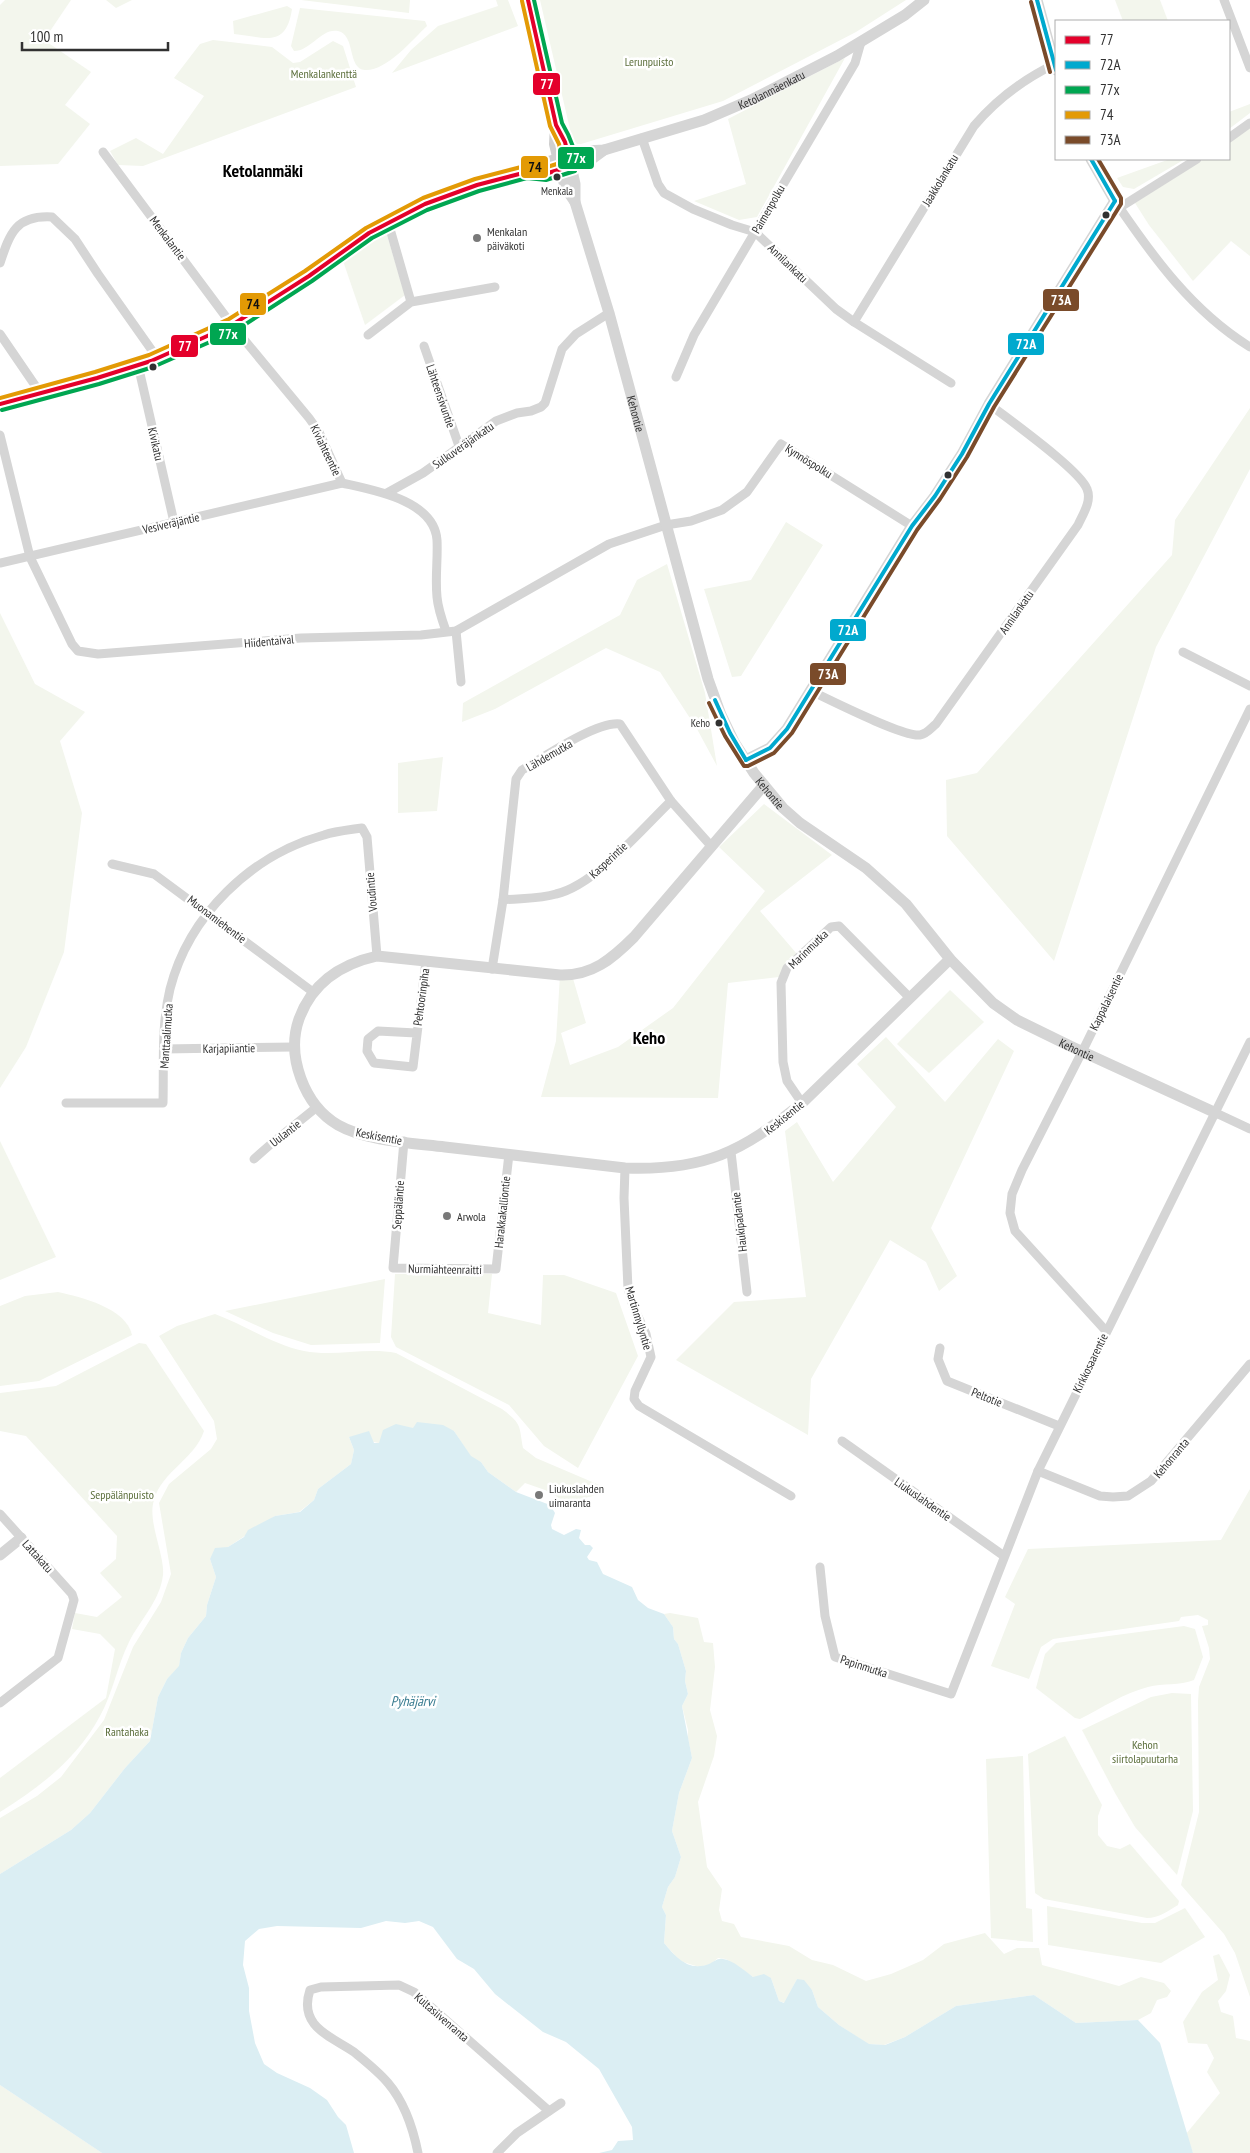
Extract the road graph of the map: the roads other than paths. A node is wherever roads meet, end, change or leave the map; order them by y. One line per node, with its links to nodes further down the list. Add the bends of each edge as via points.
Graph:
1 (528, 0): 14 (main road, Kehontie, via 556,125 555,144)
2 (924, 0): 5 (street, Ketolanmäenkatu)
3 (1037, 0): 6 (street)
4 (1224, 0): 7 (street)
5 (860, 42): 10 (street, Ketolanmäenkatu, via 753,99 706,119); 17 (street, Paimenpolku, via 855,62)
6 (1055, 67): 22 (street, Jaakkolankatu, via 1029,78 1007,94 974,126)
7 (1250, 68)
8 (1250, 123): 9 (street)
9 (1230, 137)
10 (642, 138): 14 (street, Ketolanmäenkatu, via 604,150 586,151); 17 (street, Annilankatu, via 664,193 693,209)
11 (103, 152): 23 (street, Menkalantie)
12 (1093, 160): 15 (street)
13 (1196, 160): 15 (street)
14 (565, 163): 16 (main road, Ketolanmäenkatu, via 542,164 527,172 460,190); 21 (street, Kehontie, via 565,187 576,202)
15 (1117, 205): 27 (street, via 1187,296 1215,323); 34 (street)
16 (388, 222): 20 (street); 23 (main road, Ketolanmäenkatu)
17 (755, 232): 22 (street, Annilankatu); 30 (street, Paimenpolku, via 694,335)
18 (0, 263): 28 (street, via 14,232 23,221 37,216 52,216 76,238)
19 (495, 287): 20 (street)
20 (411, 302): 25 (street)
21 (609, 313): 36 (street, Sulkuveräjänkatu, via 576,334 562,349 541,407 496,422); 40 (street, Kehontie)
22 (854, 322): 31 (street, Annilankatu)
23 (232, 325): 28 (main road, Ketolanmäenkatu); 37 (street, Kiviahteentie, via 319,432)
24 (0, 334): 32 (street)
25 (368, 335)
26 (424, 346): 36 (street, Lähteensivuntie)
27 (1250, 347)
28 (158, 359): 29 (main road, Ketolanmäenkatu)
29 (138, 365): 32 (main road, Ketolanmäenkatu); 39 (street, Kivikatu)
30 (676, 377)
31 (951, 383)
32 (42, 394): 33 (main road, Ketolanmäenkatu)
33 (0, 404)
34 (989, 404): 41 (street, via 936,496); 49 (street, Annilankatu, via 1075,473 1087,489 1087,508 1078,525 936,724 927,732 912,734)
35 (0, 435): 42 (street, Hiidentaival)
36 (459, 446): 38 (street, Sulkuveräjänkatu, via 423,473)
37 (342, 483): 38 (street, Kiviahteentie); 39 (street, Vesiveräjäntie)
38 (387, 493): 44 (street, Kiviahteentie, via 428,517 434,526 437,538 437,599)
39 (174, 522): 42 (street, Vesiveräjäntie)
40 (666, 525): 41 (street, Kynnöspolku, via 711,515 732,504 747,492 781,444); 45 (street, via 609,544); 51 (street, Kehontie, via 715,700)
41 (912, 526): 49 (street)
42 (30, 557): 43 (street, Vesiveräjäntie); 44 (street, Hiidentaival, via 67,636 78,651 98,654)
43 (0, 563)
44 (446, 630): 45 (street, Hiidentaival)
45 (456, 631): 47 (street)
46 (1183, 652): 48 (street)
47 (460, 682)
48 (1250, 686)
49 (811, 692): 51 (street, via 781,737 764,752)
50 (1250, 709): 69 (street, Kappalaisentie)
51 (746, 760): 52 (street, Kehontie)
52 (764, 785): 55 (street, Keskisentie); 60 (street, Kehontie, via 800,823 866,868 906,904)
53 (671, 801): 55 (street, Lähdemutka); 57 (street, Kasperintie, via 583,884 556,894); 57 (street, Lähdemutka, via 620,724 612,722 522,770 516,778 513,797)
54 (362, 828): 58 (street, Manttaalimutka, via 300,843 269,858); 59 (street, Voudintie, via 367,837)
55 (712, 847): 62 (street, Keskisentie, via 634,937 606,963 572,975)
56 (112, 864): 58 (street, Muonamiehentie, via 154,874)
57 (503, 900): 62 (street, Lähdemutka)
58 (208, 912): 63 (street, Muonamiehentie); 68 (street, Manttaalimutka, via 191,938 170,990)
59 (377, 956): 61 (street, Keskisentie); 63 (street, Keskisentie, via 335,972)
60 (950, 959): 64 (street, Keskisentie); 69 (street, Kehontie, via 993,1003 1017,1020)
61 (426, 962): 62 (street, Keskisentie); 65 (street, Pehtoorinpiha)
62 (492, 969)
63 (313, 992): 67 (street, Keskisentie, via 299,1018)
64 (909, 997): 71 (street, Keskisentie); 71 (street, Marinmutka, via 839,926 831,927 788,968 782,983 783,1062 787,1081)
65 (416, 1033): 65 (street, Pehtoorinpiha, via 412,1067 374,1063 368,1051 368,1039 378,1031)
66 (1250, 1042): 73 (street, Kirkkosaarentie)
67 (294, 1047): 68 (street, Karjapiiantie); 72 (street, Keskisentie, via 299,1072)
68 (164, 1049): 70 (street, Manttaalimutka, via 163,1103)
69 (1081, 1051): 73 (street, Kehontie); 83 (street, Kappalaisentie, via 1022,1170 1012,1194 1010,1213 1015,1231)
70 (66, 1103)
71 (802, 1103): 76 (street, Keskisentie, via 755,1140)
72 (317, 1108): 75 (street, Keskisentie, via 354,1133); 78 (street, Uulantie)
73 (1216, 1113): 74 (street, Kehontie); 83 (street, Kirkkosaarentie)
74 (1250, 1129)
75 (404, 1142): 77 (street, Keskisentie); 80 (street, Seppäläntie)
76 (731, 1152): 79 (street, Keskisentie, via 672,1167); 82 (street, Haukipadantie)
77 (509, 1154): 79 (street, Keskisentie); 81 (street, Harakkakalliontie)
78 (254, 1159)
79 (625, 1168): 89 (street, Martinmyllyntie, via 628,1289 646,1334 651,1357 634,1399 639,1406)
80 (393, 1268): 81 (street, Nurmiahteenraitti)
81 (496, 1270)
82 (747, 1292)
83 (1106, 1331): 86 (street, Kirkkosaarentie)
84 (940, 1348): 86 (street, Peltotie, via 938,1359 947,1381)
85 (1250, 1364): 88 (street, Kehonranta, via 1151,1481 1128,1496 1100,1496)
86 (1059, 1426): 88 (street, Kirkkosaarentie)
87 (842, 1441): 93 (street, Liukuslahdentie)
88 (1038, 1471): 93 (street, Kirkkosaarentie)
89 (791, 1496)
90 (0, 1514): 91 (street, Lattakatu)
91 (21, 1538): 92 (street); 96 (street, Lattakatu, via 74,1600 58,1658)
92 (0, 1555)
93 (1004, 1556): 95 (street, Kirkkosaarentie)
94 (820, 1567): 95 (street, Papinmutka, via 825,1616 835,1657)
95 (951, 1694)
96 (0, 1703)
97 (561, 2103): 98 (street)
98 (549, 2111): 99 (street, Kultasiivenranta, via 414,1992 399,1985 310,1990 307,2000 311,2020 321,2033 354,2053 388,2082 408,2116); 100 (street)
99 (418, 2153)
100 (497, 2153)

